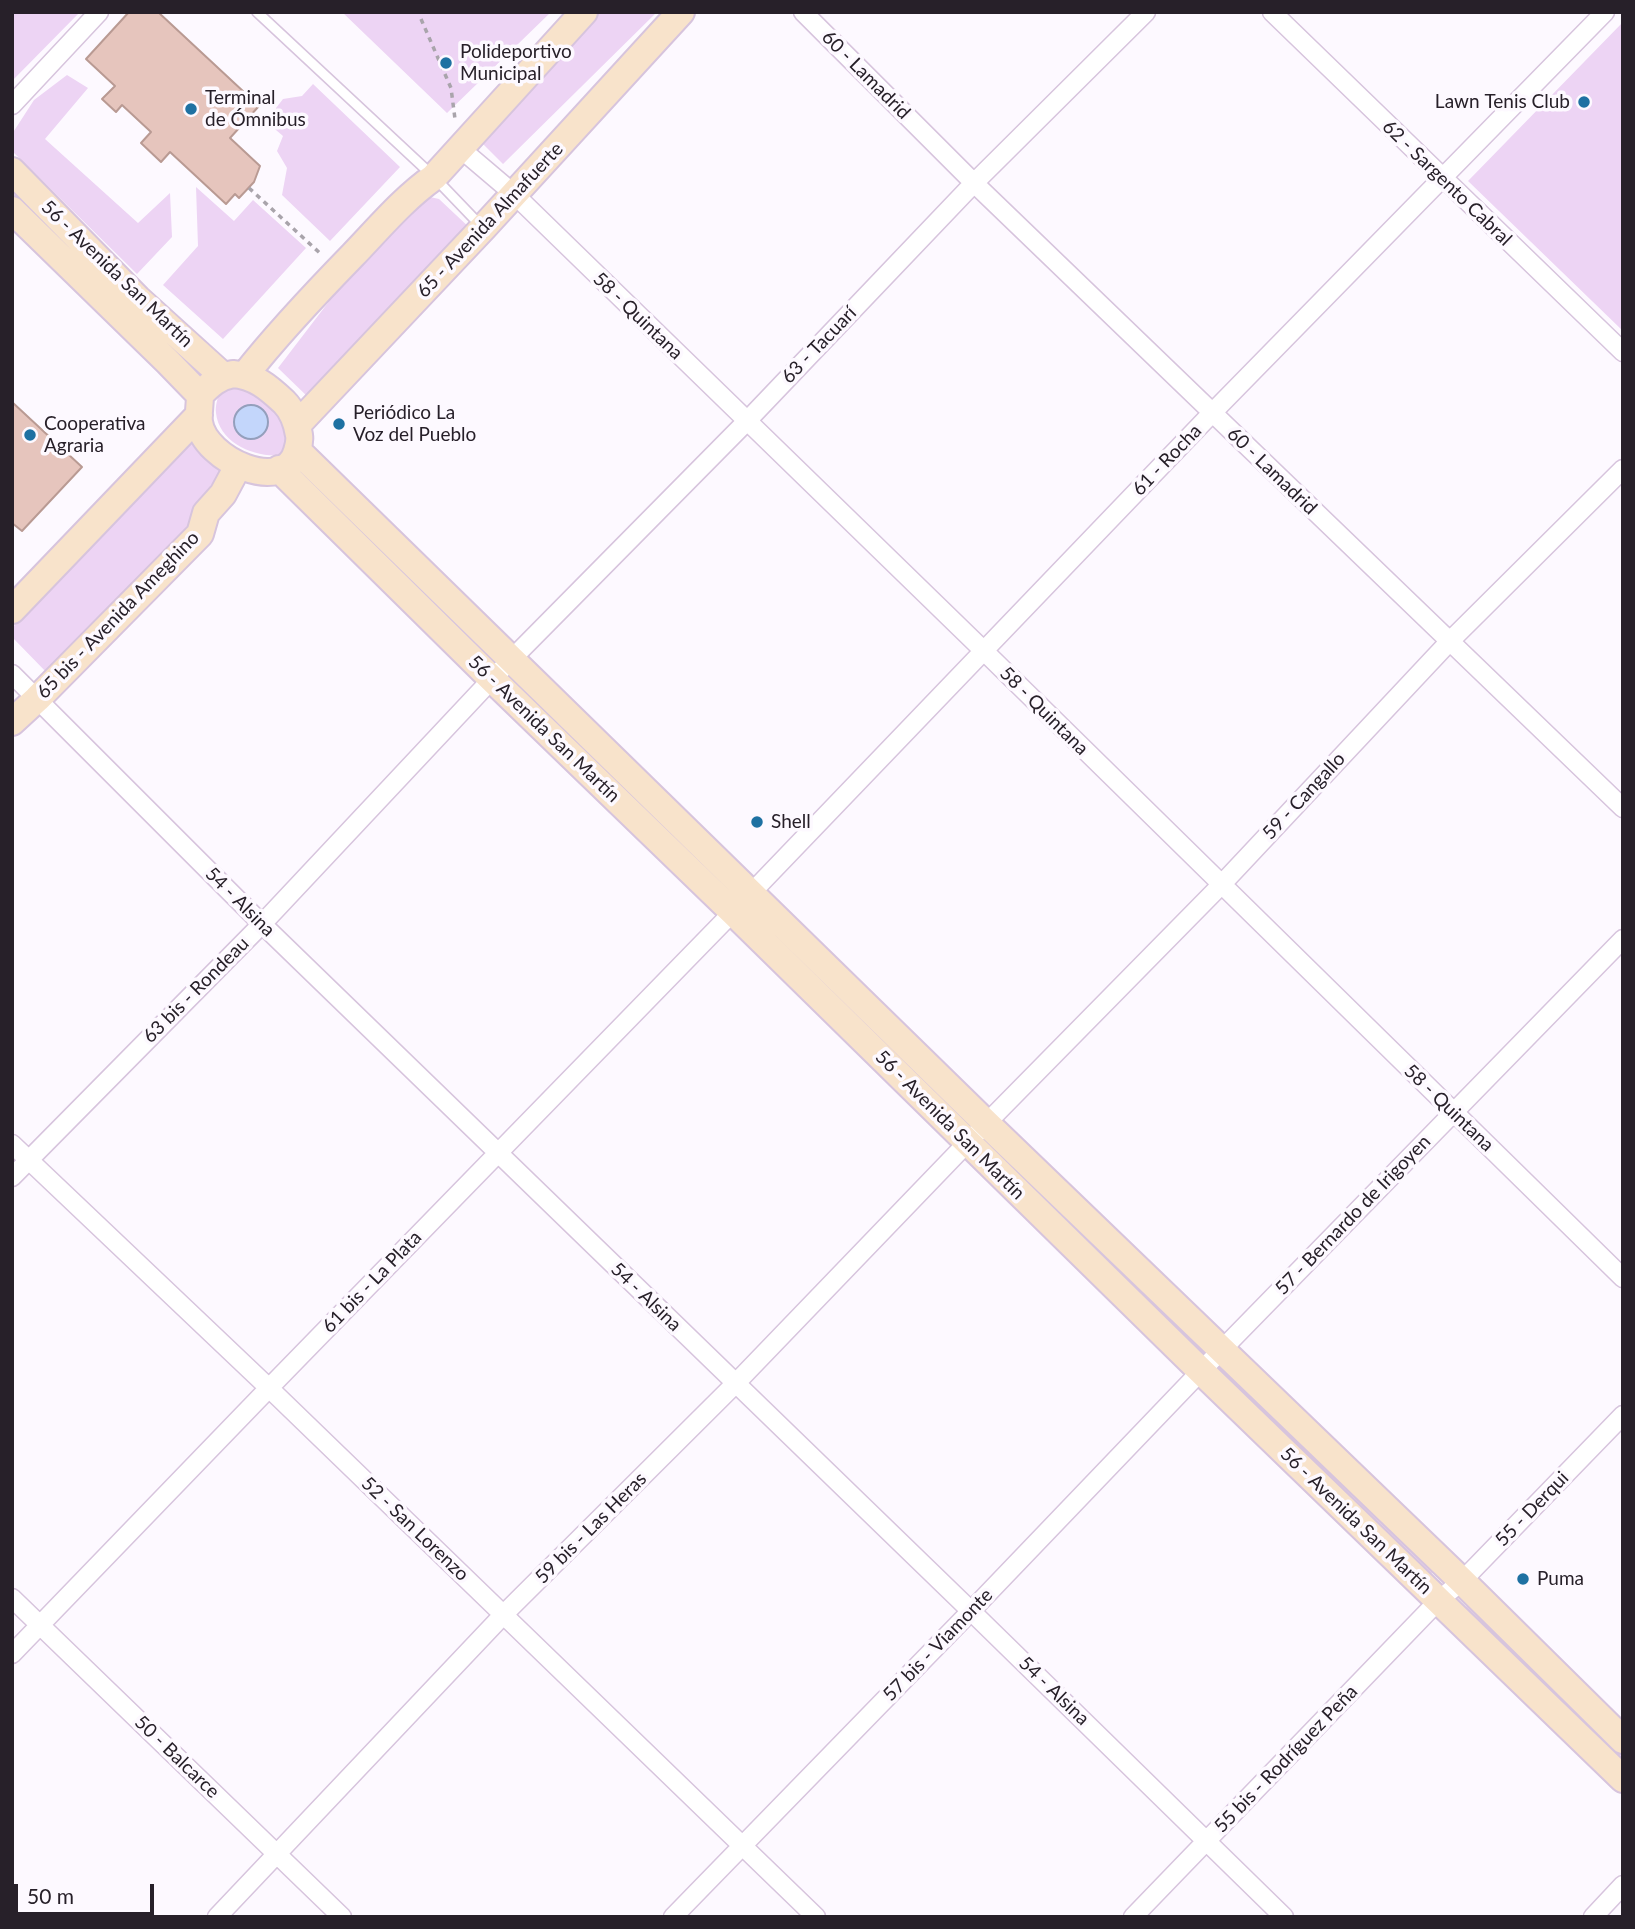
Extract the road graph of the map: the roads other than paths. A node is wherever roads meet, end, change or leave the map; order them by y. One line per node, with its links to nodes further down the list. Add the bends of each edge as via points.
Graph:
1 (99, 12): 9 (street)
2 (257, 12): 12 (lane)
3 (584, 12): 10 (main road)
4 (681, 12): 15 (main road, 65 - Avenida Almafuerte)
5 (803, 12): 14 (street, 60 - Lamadrid)
6 (1146, 12): 14 (street, 63 - Tacuarí)
7 (1272, 12): 13 (street, 62 - Sargento Cabral)
8 (1605, 12): 13 (street, 61 - Rocha)
9 (12, 105)
10 (466, 144): 12 (main road); 15 (street, 58 - Quintana)
11 (12, 171): 19 (main road, 56 - Avenida San Martín, via 138,299)
12 (434, 177): 17 (lane); 19 (main road, via 412,193)
13 (1442, 179): 18 (street, 62 - Sargento Cabral); 21 (street, 61 - Rocha)
14 (974, 183): 21 (street, 60 - Lamadrid); 22 (street, 63 - Tacuarí)
15 (514, 194): 17 (main road, 65 - Avenida Almafuerte); 22 (street, 58 - Quintana)
16 (12, 210): 20 (main road, 56 - Avenida San Martín, via 169,362)
17 (483, 228): 23 (main road, 65 - Avenida Almafuerte)
18 (1623, 352)
19 (234, 376): 20 (main road, via 211,383); 23 (main road, via 262,382 288,406)
20 (200, 405): 25 (main road, via 206,439); 27 (main road)
21 (1212, 413): 28 (street, 60 - Lamadrid); 29 (street, 61 - Rocha)
22 (746, 422): 29 (street, 58 - Quintana); 30 (street, 63 - Tacuarí)
23 (298, 425): 24 (main road, via 300,440)
24 (288, 461): 25 (main road, via 257,471); 30 (main road, 56 - Avenida San Martín, via 299,452); 32 (main road, 56 - Avenida San Martín)
25 (238, 466): 33 (main road, 65 bis - Avenida Ameghino, via 206,513 200,534)
26 (1623, 469): 28 (street, 59 - Cangallo)
27 (12, 610)
28 (1449, 642): 35 (street, 60 - Lamadrid); 36 (street, 59 - Cangallo)
29 (984, 651): 36 (street, 58 - Quintana); 37 (street, 61 - Rocha)
30 (511, 659): 32 (street, 63 - Tacuarí); 37 (main road, 56 - Avenida San Martín)
31 (12, 674): 33 (street, 54 - Alsina)
32 (492, 679): 37 (main road, 56 - Avenida San Martín); 38 (street, 63 bis - Rondeau)
33 (37, 699): 34 (main road, 65 bis - Avenida Ameghino); 38 (street, 54 - Alsina)
34 (12, 722)
35 (1623, 808)
36 (1221, 885): 40 (street, 58 - Quintana); 41 (street, 59 - Cangallo)
37 (742, 902): 41 (main road, 56 - Avenida San Martín); 42 (main road, 56 - Avenida San Martín); 44 (street, 61 bis - La Plata)
38 (262, 924): 44 (street, 54 - Alsina); 45 (street, 63 bis - Rondeau)
39 (1623, 939): 40 (street, 57 - Bernardo de Irigoyen)
40 (1454, 1112): 47 (street, 58 - Quintana); 48 (street, 57 - Bernardo de Irigoyen)
41 (986, 1123): 42 (street, 59 - Cangallo); 48 (main road, 56 - Avenida San Martín)
42 (968, 1142): 49 (main road, 56 - Avenida San Martín); 50 (street, 59 bis - Las Heras)
43 (12, 1144): 45 (street, 52 - San Lorenzo)
44 (498, 1153): 50 (street, 54 - Alsina); 51 (street, 61 bis - La Plata)
45 (29, 1160): 46 (street, 63 bis - Rondeau); 51 (street, 52 - San Lorenzo)
46 (12, 1177)
47 (1623, 1278)
48 (1221, 1350): 49 (street, 57 - Bernardo de Irigoyen); 53 (main road, 56 - Avenida San Martín)
49 (1200, 1371): 55 (main road, 56 - Avenida San Martín); 56 (street, 57 bis - Viamonte)
50 (735, 1384): 56 (street, 54 - Alsina); 57 (street, 59 bis - Las Heras)
51 (269, 1388): 57 (street, 52 - San Lorenzo); 58 (street, 61 bis - La Plata)
52 (1623, 1415): 53 (street, 55 - Derqui)
53 (1462, 1581): 55 (street, 55 - Derqui); 60 (main road, 56 - Avenida San Martín)
54 (12, 1598): 58 (street, 50 - Balcarce)
55 (1439, 1600): 61 (main road, 56 - Avenida San Martín); 62 (street, 55 bis - Rodríguez Peña)
56 (971, 1611): 62 (street, 54 - Alsina); 63 (street, 57 bis - Viamonte)
57 (504, 1614): 63 (street, 52 - San Lorenzo); 64 (street, 59 bis - Las Heras)
58 (40, 1626): 59 (street, 61 bis - La Plata); 64 (street, 50 - Balcarce)
59 (12, 1654)
60 (1623, 1740)
61 (1623, 1779)
62 (1208, 1841): 70 (street, 55 bis - Rodríguez Peña); 71 (street, 54 - Alsina)
63 (742, 1845): 68 (street, 57 bis - Viamonte); 69 (street, 52 - San Lorenzo)
64 (276, 1853): 66 (street, 59 bis - Las Heras); 67 (street, 50 - Balcarce)
65 (1623, 1885): 72 (street)
66 (217, 1917)
67 (342, 1917)
68 (673, 1917)
69 (816, 1917)
70 (1133, 1917)
71 (1284, 1917)
72 (1592, 1917)

